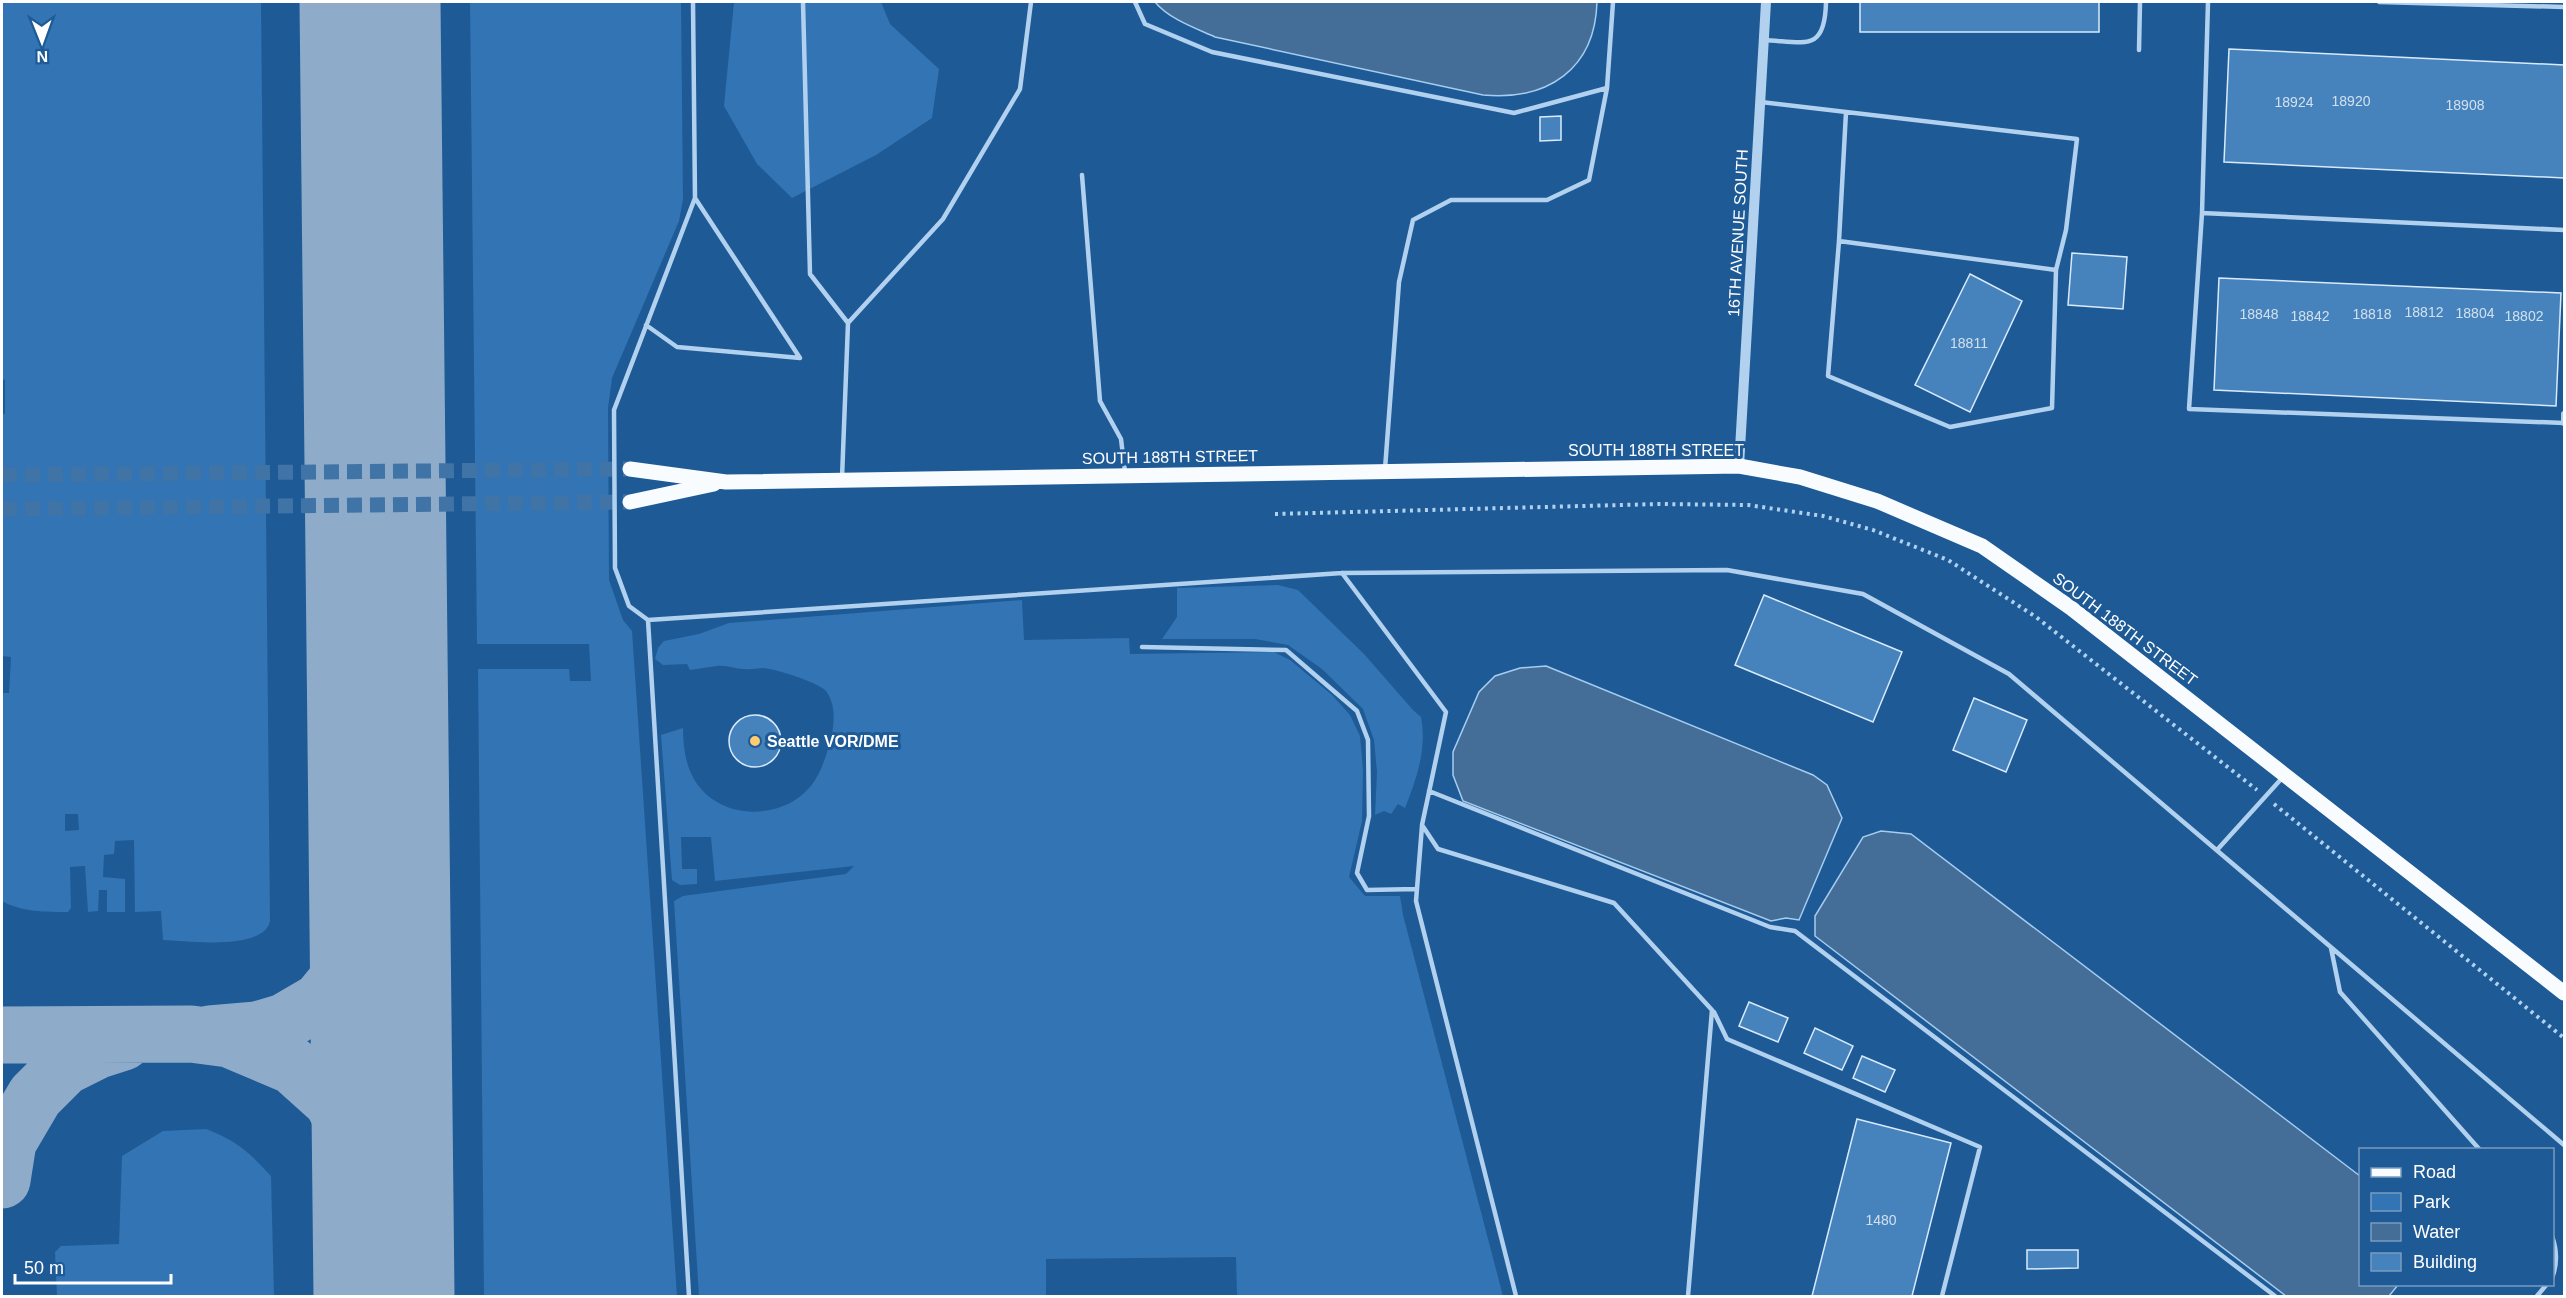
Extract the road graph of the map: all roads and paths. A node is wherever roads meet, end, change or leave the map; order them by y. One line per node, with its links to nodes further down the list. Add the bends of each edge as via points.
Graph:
1 (693, 2): 18 (lane)
2 (803, 2): 23 (lane, via 810,274)
3 (1031, 2): 23 (lane, via 1020,89 943,219)
4 (1135, 2): 14 (lane, via 1145,24 1212,52 1514,114)
5 (1613, 2): 14 (lane)
6 (1766, 2): 12 (street, 16TH AVENUE SOUTH)
7 (1826, 2): 12 (lane, via 1826,25 1819,36 1808,42)
8 (2140, 2): 13 (lane)
9 (2208, 2): 19 (lane)
10 (2379, 2): 11 (lane)
11 (2565, 7)
12 (1764, 40): 15 (street, 16TH AVENUE SOUTH)
13 (2139, 50)
14 (1607, 88): 29 (lane, via 1589,180 1547,200 1451,200 1413,220 1399,282)
15 (1761, 102): 16 (lane); 27 (street, 16TH AVENUE SOUTH)
16 (1846, 111): 21 (lane); 22 (lane, via 2077,140 2066,230)
17 (1082, 175): 30 (lane, via 1100,401 1121,439)
18 (695, 198): 24 (lane); 24 (lane, via 800,358 676,347)
19 (2202, 213): 20 (lane); 26 (lane, via 2189,409)
20 (2565, 231)
21 (1839, 241): 22 (lane); 22 (lane, via 1828,376 1950,427 2052,408)
22 (2055, 270)
23 (848, 323): 31 (lane)
24 (646, 325): 36 (lane, via 614,410 615,568 629,606)
25 (2565, 414): 26 (street)
26 (2564, 423)
27 (1739, 466): 29 (main road, SOUTH 188TH STREET); 38 (main road, SOUTH 188TH STREET, via 1800,477 1877,501 1982,546 2071,608)
28 (630, 470): 32 (main road, SOUTH 188TH STREET)
29 (1385, 472): 30 (main road, SOUTH 188TH STREET)
30 (1125, 476): 31 (main road, SOUTH 188TH STREET)
31 (842, 480): 32 (main road, SOUTH 188TH STREET)
32 (726, 482): 33 (main road, SOUTH 188TH STREET)
33 (630, 502)
34 (1275, 514): 40 (path, via 1748,504 1823,516 1873,530 1948,560 2036,617)
35 (1342, 573): 36 (lane); 39 (lane, via 1446,712); 42 (lane, via 1727,570 1863,594 2008,674)
36 (648, 620): 52 (lane)
37 (1142, 647): 43 (lane, via 1286,650 1357,711 1368,740 1370,816 1357,873 1367,890)
38 (2285, 775): 40 (lane); 45 (main road, SOUTH 188TH STREET)
39 (1429, 790): 41 (lane); 56 (lane, via 1770,927 1795,931)
40 (2266, 797): 42 (lane); 47 (path)
41 (1422, 825): 43 (lane); 46 (lane, via 1438,849 1614,903)
42 (2217, 850): 44 (lane)
43 (1417, 889): 53 (lane, via 1418,913)
44 (2330, 947): 48 (lane); 49 (lane, via 2340,992)
45 (2565, 993)
46 (1712, 1010): 54 (lane); 55 (lane, via 1727,1039 1980,1147)
47 (2565, 1038)
48 (2565, 1145)
49 (2479, 1148)
50 (2554, 1239): 51 (lane)
51 (2554, 1275)
52 (689, 1296)
53 (1516, 1296)
54 (1688, 1296)
55 (1942, 1296)
56 (2276, 1296)

